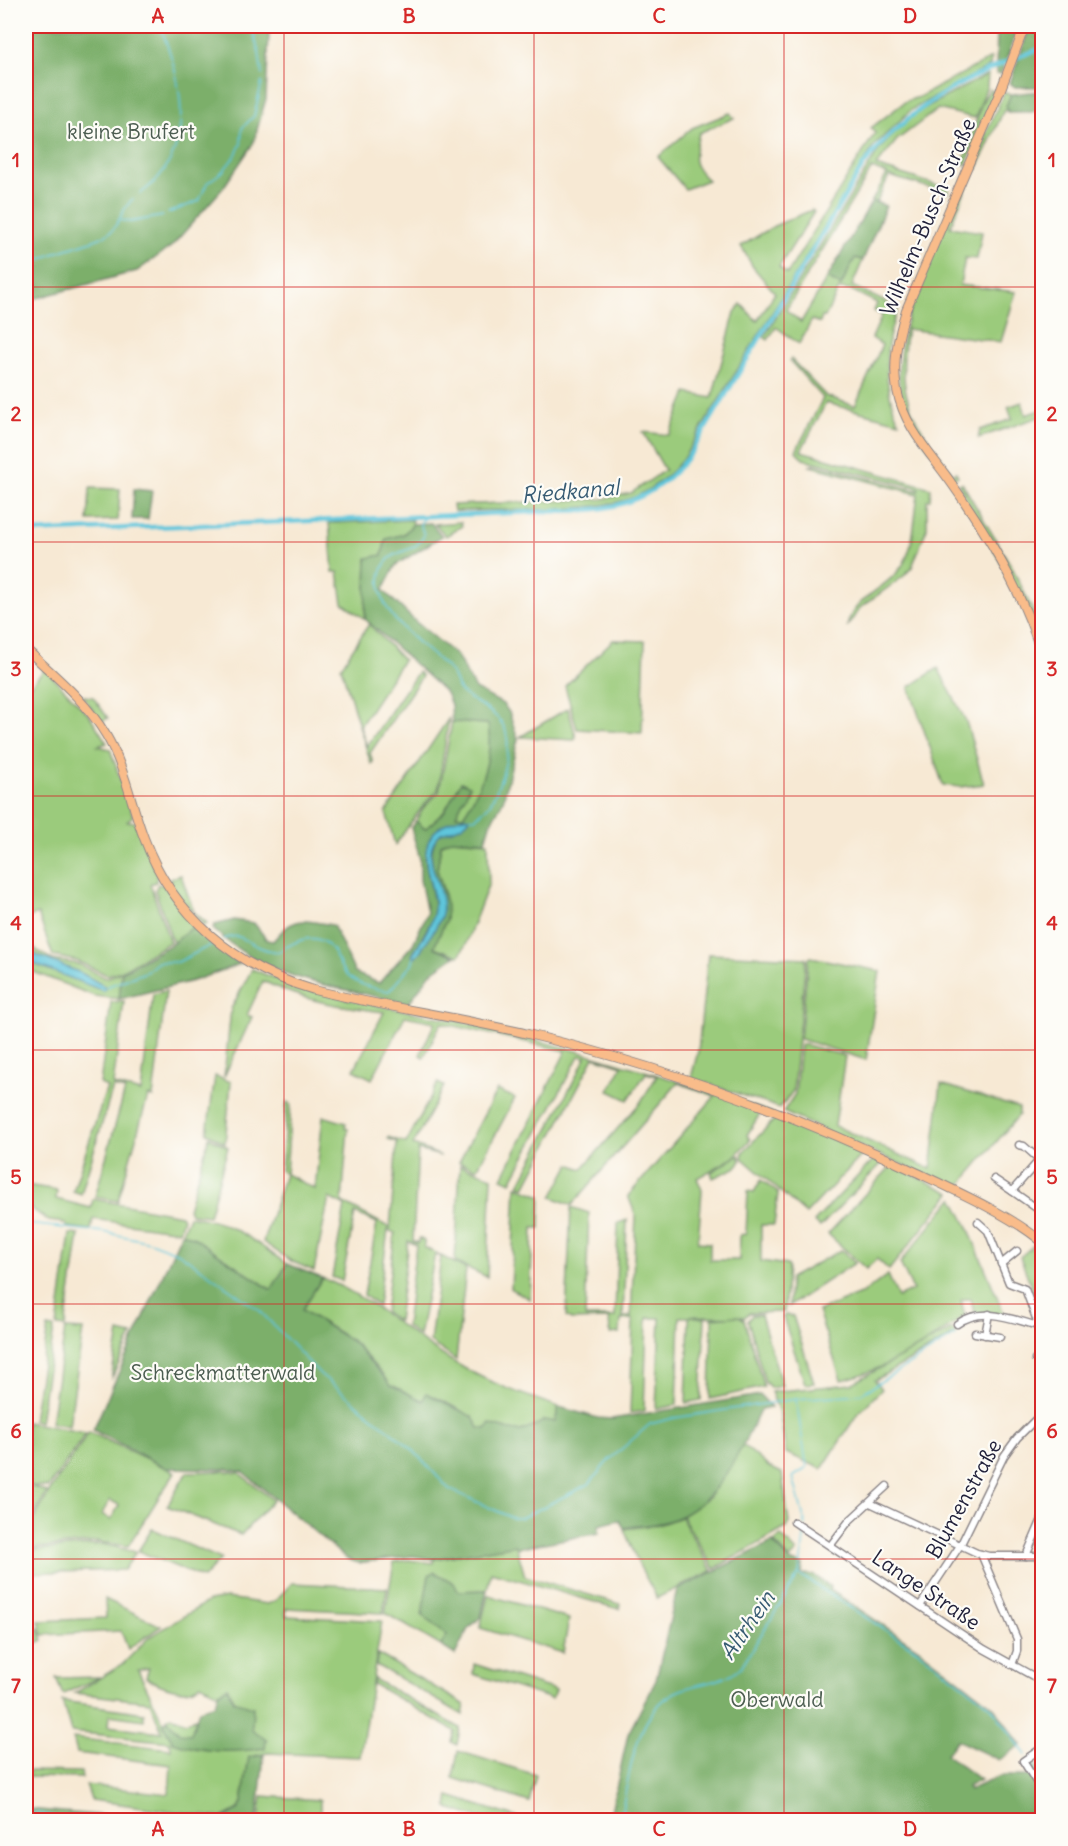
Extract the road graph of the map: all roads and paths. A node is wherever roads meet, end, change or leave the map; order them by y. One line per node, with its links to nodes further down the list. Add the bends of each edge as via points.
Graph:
1 (1025, 26): 3 (main road, Wilhelm-Busch-Straße, via 906,310 895,353 897,390 906,419 992,546 1020,600)
2 (26, 649): 10 (main road, via 84,704 106,735 144,840 171,891 204,931 250,964 290,984 529,1034 649,1069 817,1128 948,1188)
3 (1042, 656)
4 (1019, 1145): 5 (street)
5 (1042, 1159): 7 (street)
6 (994, 1179): 7 (street)
7 (1012, 1191): 8 (street)
8 (1042, 1212)
9 (978, 1222): 12 (street, via 988,1231)
10 (1042, 1242)
11 (1017, 1251): 12 (street)
12 (1001, 1264): 15 (street, via 1009,1283 1025,1289)
13 (988, 1314): 14 (street, via 969,1316); 15 (street); 17 (street)
14 (957, 1324)
15 (1040, 1327)
16 (975, 1333): 17 (street)
17 (985, 1335): 18 (street)
18 (1000, 1337)
19 (1042, 1413): 24 (street, Blumenstraße, via 1004,1456)
20 (887, 1486): 21 (street)
21 (870, 1503): 24 (street); 25 (street, via 849,1521)
22 (1042, 1519): 27 (street)
23 (794, 1522): 25 (street, Lange Straße)
24 (961, 1544): 26 (street); 29 (street, Blumenstraße)
25 (830, 1546): 29 (street, Lange Straße)
26 (981, 1554): 27 (street); 30 (street, via 1017,1639)
27 (1026, 1556): 28 (street)
28 (1042, 1556)
29 (920, 1606): 30 (street, Lange Straße)
30 (1012, 1665): 31 (street, Lange Straße)
31 (1042, 1681)
32 (1042, 1748): 33 (street, via 1023,1761)
33 (1042, 1791)

